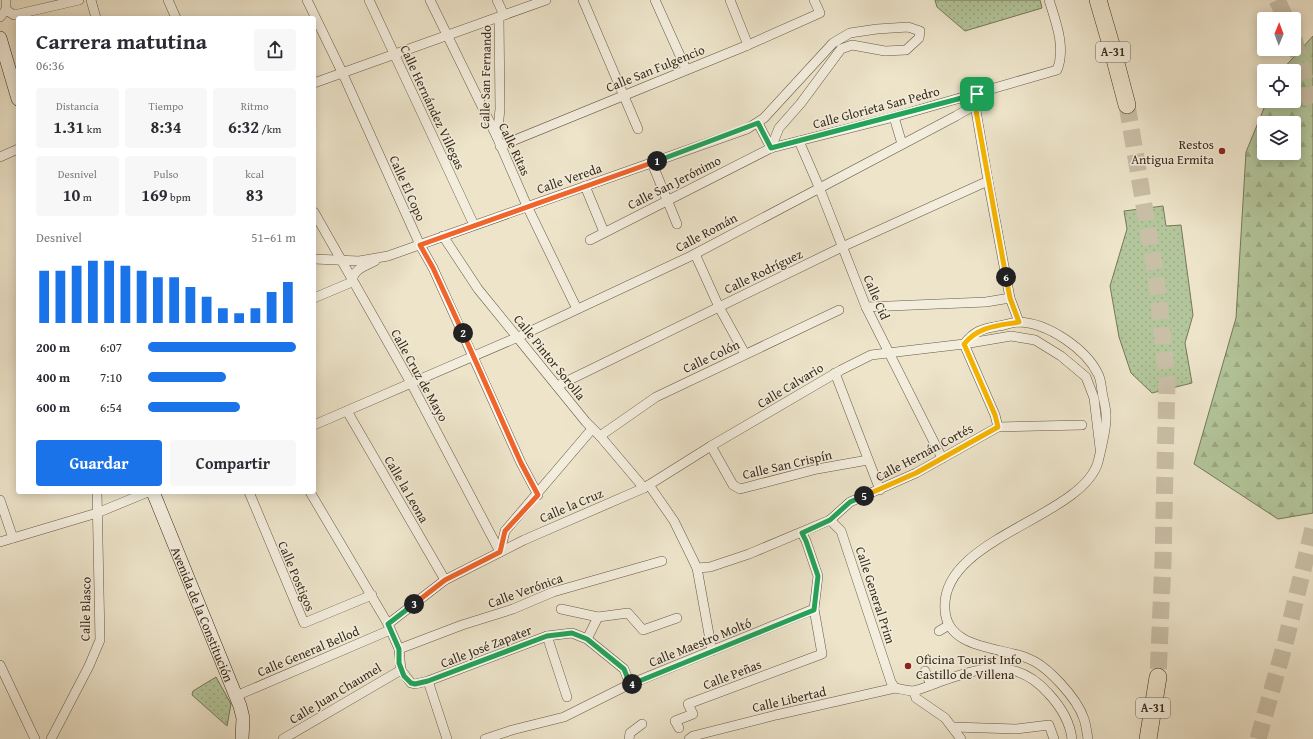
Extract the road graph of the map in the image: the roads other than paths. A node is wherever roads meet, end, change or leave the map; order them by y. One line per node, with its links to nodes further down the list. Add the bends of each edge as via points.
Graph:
1 (6, 0): 16 (street)
2 (79, 0): 16 (street, via 14,15)
3 (91, 0): 17 (street)
4 (168, 0): 18 (street)
5 (307, 0): 19 (street, Calle El Copo)
6 (369, 0): 27 (street, Calle Hernández Villegas)
7 (430, 0): 22 (street, Calle Ritas)
8 (497, 0): 20 (street, Calle San Fernando)
9 (546, 0): 20 (street)
10 (583, 0): 32 (street)
11 (655, 0): 28 (street)
12 (730, 0): 25 (street)
13 (814, 0): 25 (street, Calle San Fulgencio, via 820,13)
14 (1049, 0): 33 (street, Calle Glorieta San Pedro, via 1058,28 1060,61 1057,70)
15 (1098, 0): 35 (highway, A-31)
16 (3, 14)
17 (95, 16)
18 (175, 16)
19 (315, 16)
20 (502, 16): 22 (street); 40 (street, Calle San Fernando)
21 (316, 19): 29 (street, Calle El Copo)
22 (447, 36): 27 (street); 40 (street, Calle Ritas)
23 (0, 38): 31 (street)
24 (833, 43): 26 (street); 26 (street, via 850,33 877,29 908,27 920,31 919,38 906,50 885,51 852,45); 37 (street)
25 (748, 45): 28 (street, Calle San Fulgencio)
26 (841, 49): 42 (street, via 779,128)
27 (394, 55): 29 (street); 53 (street, Calle Hernández Villegas)
28 (686, 69): 32 (street, Calle San Fulgencio)
29 (342, 72): 30 (street); 57 (street, Calle El Copo)
30 (316, 82)
31 (16, 92)
32 (624, 94): 38 (street); 40 (street, Calle San Fulgencio)
33 (977, 94): 34 (street); 36 (street, Calle Glorieta San Pedro)
34 (975, 105): 41 (street, Calle Román); 46 (street)
35 (1127, 105)
36 (894, 117): 39 (street, Calle Glorieta San Pedro); 41 (street)
37 (758, 123): 42 (street); 45 (street, Calle Vereda)
38 (638, 129)
39 (799, 141): 42 (street, Calle Glorieta San Pedro); 48 (street, Calle Cid)
40 (498, 142): 50 (street, Calle Ritas)
41 (902, 144): 48 (street, Calle Román)
42 (771, 148): 49 (street, Calle San Jerónimo)
43 (16, 150): 44 (street)
44 (0, 157)
45 (652, 163): 47 (street, Calle Vereda); 49 (street)
46 (985, 182): 58 (street, Calle Rodríguez); 65 (street)
47 (585, 186): 50 (street, Calle Vereda); 54 (street)
48 (819, 187): 58 (street, Calle Cid); 59 (street, Calle Román)
49 (667, 200): 52 (street); 54 (street, Calle San Jerónimo)
50 (527, 206): 53 (street, Calle Vereda); 68 (street, Calle Ritas)
51 (316, 216): 62 (street, Calle Cruz de Mayo)
52 (677, 224)
53 (474, 225): 55 (street, Calle Vereda)
54 (604, 232): 56 (street, Calle San Jerónimo)
55 (443, 236): 57 (street, Calle Vereda); 71 (street, Calle Pintor Sorolla, via 478,289)
56 (590, 240)
57 (420, 245): 60 (street, Calle Vereda); 75 (street, Calle El Copo)
58 (842, 247): 66 (street, Calle Rodríguez); 67 (street, Calle Cid)
59 (695, 254): 66 (street); 68 (street, Calle Román)
60 (388, 256): 62 (street, Calle Vereda); 63 (street, Calle Vereda, via 357,270)
61 (316, 259): 62 (street, Calle Vereda)
62 (341, 261): 63 (street, Calle Cruz de Mayo)
63 (352, 282): 64 (street); 77 (street, Calle Cruz de Mayo)
64 (316, 297)
65 (1010, 298): 67 (street, via 986,302); 70 (street)
66 (719, 307): 74 (street); 78 (street, Calle Rodríguez)
67 (866, 308): 73 (street, Calle Cid)
68 (577, 309): 71 (street, Calle Román)
69 (839, 310): 74 (street, Calle Colón)
70 (1019, 322): 72 (street, via 981,330); 86 (street, via 1044,328 1085,354 1099,376 1106,416)
71 (518, 338): 75 (street, Calle Román); 78 (street, Calle Pintor Sorolla)
72 (964, 344): 73 (street, Calle Calvario); 82 (street); 86 (street, Calle Calvario, via 1011,336 1035,340 1061,356 1086,377 1094,398)
73 (888, 353): 76 (street, Calle Calvario, via 871,355); 87 (street, Calle Cid)
74 (745, 354): 84 (street, Calle Colón, via 656,397)
75 (473, 356): 77 (street, Calle Román); 96 (street, Calle El Copo)
76 (835, 373): 85 (street, Calle Calvario); 88 (street)
77 (411, 383): 79 (street, Calle Román); 103 (street, Calle Cruz de Mayo)
78 (557, 386): 83 (street, Calle Pintor Sorolla)
79 (347, 411): 80 (street, Calle Román); 106 (street, Calle la Leona)
80 (316, 424)
81 (1082, 425): 82 (street, Calle Hernán Cortés)
82 (998, 427): 87 (street, Calle Hernán Cortés)
83 (592, 429): 84 (street, Calle Pintor Sorolla); 96 (street)
84 (600, 436): 89 (street, Calle Pintor Sorolla)
85 (711, 446): 88 (street, Calle San Crispín, via 736,488 740,489 817,469); 89 (street, Calle Calvario)
86 (1100, 448): 112 (street, via 1098,463 1089,479 1072,495 991,543 972,557 955,576 947,591 944,610)
87 (942, 458): 90 (street, Calle Hernán Cortés)
88 (868, 460): 90 (street)
89 (646, 487): 103 (street, Calle la Cruz); 105 (street, Calle Pintor Sorolla, via 674,521)
90 (880, 490): 99 (street, Calle Hernán Cortés, via 850,502)
91 (97, 494): 98 (street, Calle Blasco)
92 (143, 494): 98 (street)
93 (154, 494): 128 (street, Avenida de la Constitución)
94 (250, 494): 107 (street, Calle Postigos, via 304,624)
95 (311, 494): 107 (street, Calle Juan Chaumel)
96 (538, 495): 103 (street, via 505,531)
97 (0, 500): 101 (street)
98 (98, 513): 101 (street); 134 (street, Calle Blasco, via 100,640)
99 (830, 520): 100 (street, Calle Hernán Cortés); 125 (street, Calle General Prim, via 842,531)
100 (802, 533): 105 (street, Calle Hernán Cortés, via 722,563); 109 (street, via 818,576)
101 (13, 538): 102 (street)
102 (0, 542)
103 (500, 552): 106 (street, Calle la Cruz)
104 (662, 561): 117 (street, Calle Verónica, via 553,592 513,610 462,625)
105 (697, 568): 118 (street, Calle Pintor Sorolla)
106 (445, 580): 113 (street, Calle la Cruz)
107 (372, 595): 113 (street, Calle Juan Chaumel)
108 (561, 609): 110 (street)
109 (814, 610): 118 (street, Calle Maestro Moltó); 132 (street, Calle Peñas, via 822,654 688,704 693,714 675,721)
110 (598, 617): 111 (street, via 628,613 643,630); 116 (street)
111 (677, 618)
112 (949, 625): 114 (street); 144 (street, via 959,636 974,644 1028,658 1046,670 1063,687 1084,718)
113 (389, 627): 117 (street, Calle Juan Chaumel); 128 (street, Calle General Bellod)
114 (938, 631)
115 (547, 636): 116 (street, Calle José Zapater, via 572,633); 123 (street, Calle José Zapater); 129 (street)
116 (587, 639): 124 (street, Calle José Zapater, via 624,669)
117 (399, 649): 121 (street, Calle Juan Chaumel)
118 (712, 651): 124 (street, Calle Maestro Moltó)
119 (0, 665): 133 (street)
120 (925, 671): 126 (street)
121 (403, 673): 123 (street, Calle José Zapater, via 411,683); 136 (street, Calle Juan Chaumel)
122 (1158, 677): 145 (highway, A-31)
123 (428, 681): 137 (street)
124 (630, 684): 138 (street, Calle Maestro Moltó, via 564,717)
125 (893, 685): 127 (street); 140 (street, Calle Libertad)
126 (931, 685): 127 (street); 143 (street, via 958,675 996,667 1021,672 1040,684 1060,706)
127 (914, 691): 131 (street, via 916,698 945,718)
128 (236, 696): 135 (street, Avenida de la Constitución, via 243,718)
129 (567, 697)
130 (642, 724): 139 (street, via 630,733)
131 (952, 727): 141 (street); 142 (street, via 1016,729 1049,725)
132 (679, 728)
133 (35, 739)
134 (51, 739)
135 (242, 739)
136 (283, 739)
137 (447, 739)
138 (485, 739)
139 (629, 739)
140 (689, 739)
141 (961, 739)
142 (1054, 739)
143 (1072, 739)
144 (1088, 739)
145 (1148, 739)

